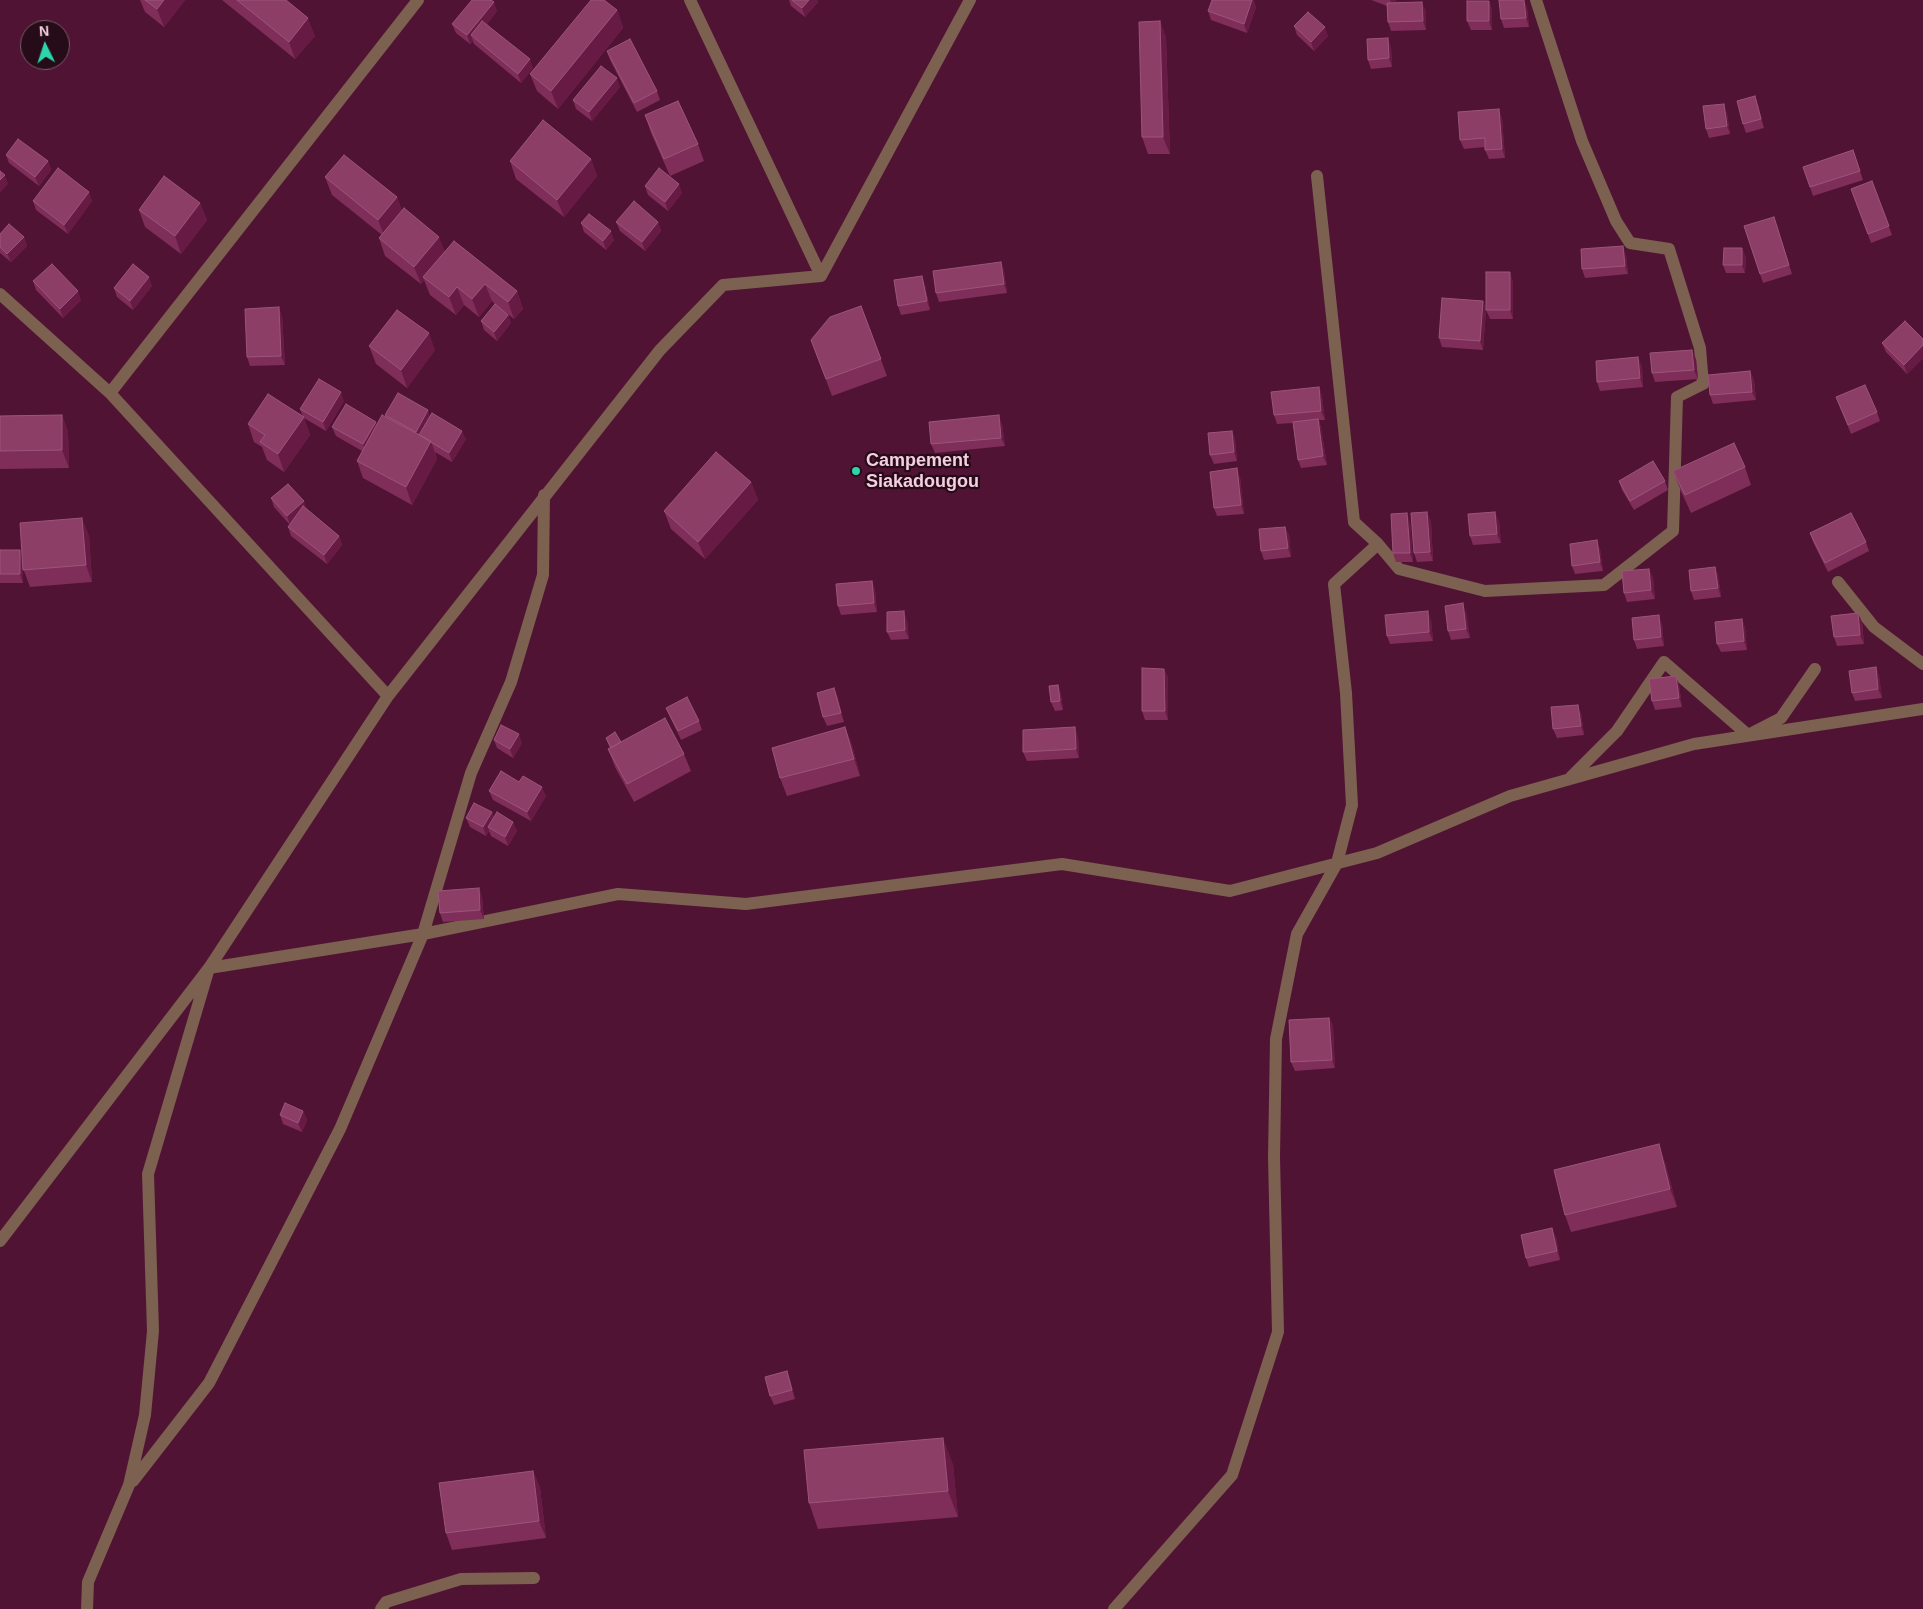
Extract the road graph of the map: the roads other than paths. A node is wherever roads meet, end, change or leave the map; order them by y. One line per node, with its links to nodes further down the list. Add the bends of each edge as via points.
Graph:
1 (418, 0): 8 (street)
2 (690, 0): 6 (street)
3 (970, 0): 6 (street)
4 (1536, 0): 10 (street, via 1582,141 1616,221 1630,243 1669,249 1700,348 1702,384 1677,397 1673,531 1604,585 1485,591 1399,569)
5 (1317, 176): 10 (street, via 1354,522)
6 (821, 276): 9 (street, via 723,285 660,350)
7 (0, 294): 8 (street)
8 (110, 393): 14 (street)
9 (544, 495): 14 (street); 19 (street, via 543,575 511,682 471,773)
10 (1378, 544): 18 (street, via 1334,584 1346,693 1352,805)
11 (1838, 582): 12 (street, via 1874,627)
12 (1923, 664)
13 (1816, 669): 16 (street, via 1781,718)
14 (388, 696): 20 (street)
15 (1923, 709): 16 (street)
16 (1748, 736): 17 (street, via 1694,744); 17 (street, via 1664,662 1617,731)
17 (1569, 779): 18 (street, via 1510,796 1378,853)
18 (1337, 863): 19 (street, via 1230,891 1062,864 746,904 618,894); 26 (street, via 1296,934 1276,1039 1274,1157 1278,1332 1232,1475)
19 (423, 934): 20 (street); 22 (street, via 340,1129 209,1383)
20 (209, 968): 21 (street); 22 (street, via 148,1174 153,1331 144,1416)
21 (0, 1241)
22 (130, 1485): 24 (street, via 88,1582)
23 (534, 1578): 25 (street, via 461,1579 386,1602)
24 (87, 1609)
25 (381, 1609)
26 (1114, 1609)

